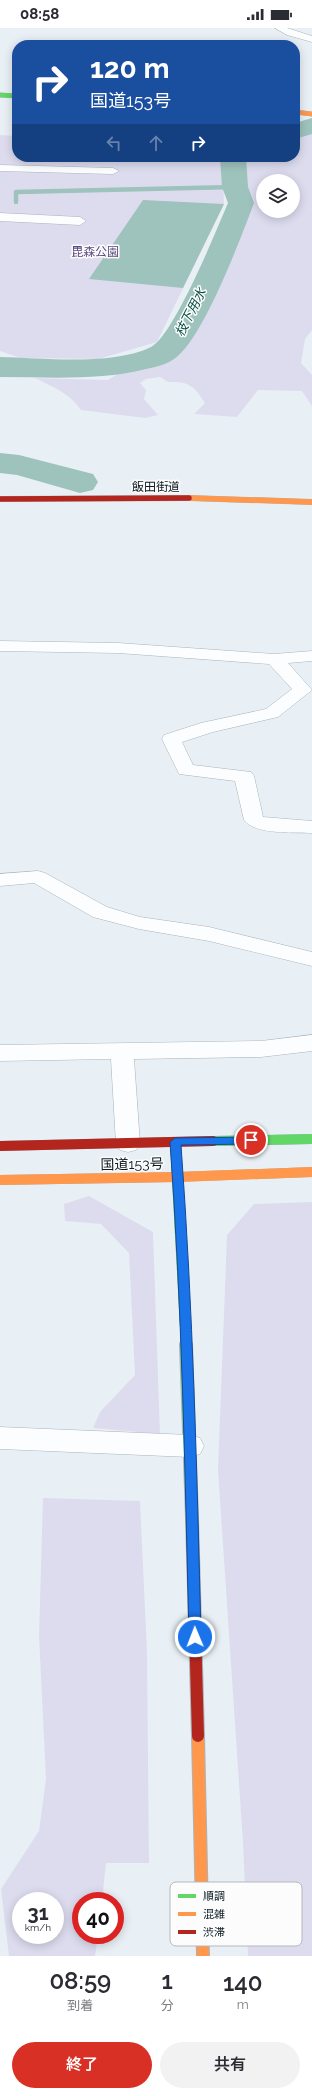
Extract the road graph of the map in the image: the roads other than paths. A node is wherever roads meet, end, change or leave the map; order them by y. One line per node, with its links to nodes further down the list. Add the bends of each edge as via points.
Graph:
1 (280, 28): 2 (street)
2 (312, 39)
3 (0, 95): 4 (main road)
4 (12, 96)
5 (300, 113): 6 (main road)
6 (312, 114)
7 (0, 168): 8 (street)
8 (113, 171)
9 (0, 217): 10 (street)
10 (80, 221)
11 (0, 499): 12 (main road, 飯田街道, via 200,498)
12 (312, 502)
13 (0, 646): 15 (street, via 118,648)
14 (312, 656): 15 (street)
15 (274, 659): 16 (street, via 303,690 272,713 208,727 171,739 186,770 244,776 254,820 261,824)
16 (312, 827)
17 (0, 880): 18 (street, via 38,877 100,912 138,923 209,934)
18 (312, 959)
19 (312, 1043): 21 (street, via 261,1049)
20 (0, 1053): 21 (street)
21 (122, 1053): 24 (street)
22 (312, 1139): 23 (main road, 国道153号)
23 (175, 1142): 24 (main road, 国道153号); 27 (main road)
24 (128, 1144): 25 (main road, 国道153号)
25 (0, 1146)
26 (312, 1172): 27 (main road, 国道153号)
27 (178, 1177): 28 (main road, 国道153号); 30 (main road)
28 (0, 1180)
29 (0, 1438): 30 (street)
30 (190, 1446): 31 (main road)
31 (201, 1882)
32 (203, 1946): 33 (main road)
33 (203, 1956)

